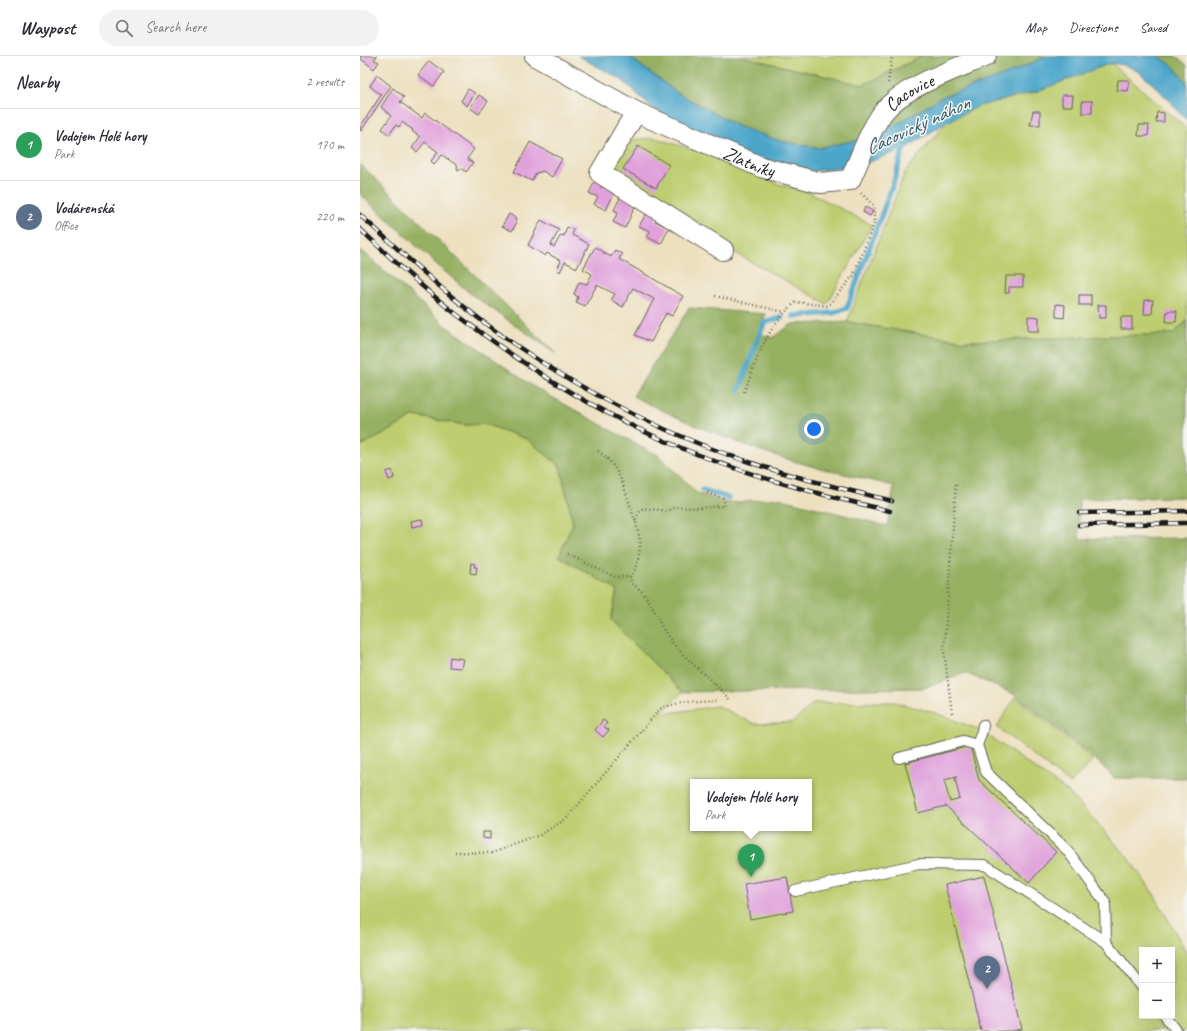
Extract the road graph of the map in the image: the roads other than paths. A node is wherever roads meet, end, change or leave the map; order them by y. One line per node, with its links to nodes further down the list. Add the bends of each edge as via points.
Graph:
1 (535, 56): 3 (street, Zlatníky)
2 (986, 56): 4 (street, Cacovice, via 899,96 884,111)
3 (636, 112): 4 (street, Zlatníky, via 761,167 821,183); 5 (street, via 600,173)
4 (854, 171)
5 (723, 250)
6 (983, 725): 7 (lane)
7 (977, 745): 8 (lane, via 963,741); 10 (lane, via 986,772 1067,850 1105,902)
8 (899, 758)
9 (795, 891): 10 (lane, via 919,864 985,865)
10 (1106, 942): 11 (lane)
11 (1139, 983)
12 (1167, 1019): 13 (lane)
13 (1177, 1031)

